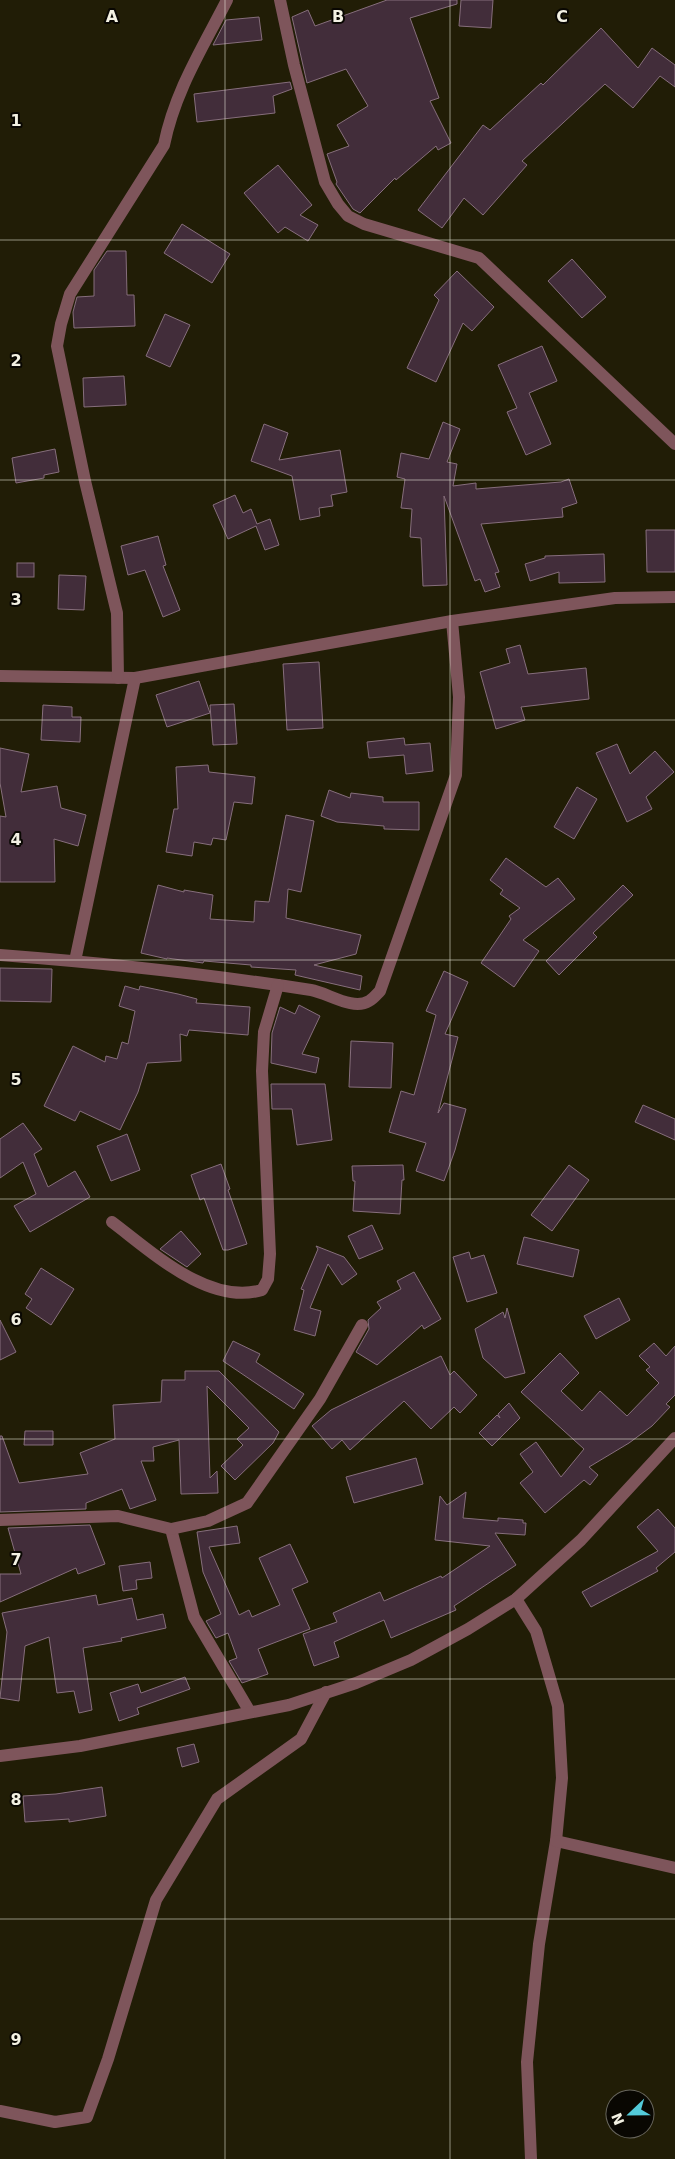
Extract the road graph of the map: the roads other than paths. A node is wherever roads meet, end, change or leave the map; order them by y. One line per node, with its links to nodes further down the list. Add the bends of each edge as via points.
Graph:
1 (227, 0): 7 (street, via 178,94 164,145 70,294 57,346 117,613)
2 (280, 0): 3 (street, via 326,182 348,216 364,224 479,258)
3 (675, 444)
4 (675, 597): 5 (street, via 615,598)
5 (452, 621): 8 (street); 11 (street, via 459,697 456,775 380,991 369,1002 356,1005 315,991)
6 (0, 676): 7 (street)
7 (118, 678): 8 (street)
8 (135, 678): 10 (street)
9 (0, 956): 10 (street)
10 (75, 961): 11 (street)
11 (278, 985): 12 (street, via 264,1032 262,1061 270,1254 268,1279 262,1290 250,1294 228,1293 182,1274)
12 (112, 1222)
13 (362, 1325): 16 (street, via 320,1399 247,1503 208,1521)
14 (675, 1438): 17 (street, via 581,1540)
15 (0, 1520): 16 (street, via 118,1516)
16 (171, 1529): 19 (street, via 194,1617)
17 (516, 1599): 18 (street, via 411,1660); 21 (street, via 536,1631 558,1706 562,1778)
18 (326, 1692): 19 (street); 23 (street, via 301,1739 217,1798 156,1900 87,2117 55,2122)
19 (250, 1712): 20 (street, via 80,1746)
20 (0, 1756)
21 (556, 1841): 22 (street); 24 (street, via 539,1944 527,2062)
22 (675, 1868)
23 (0, 2111)
24 (531, 2159)

